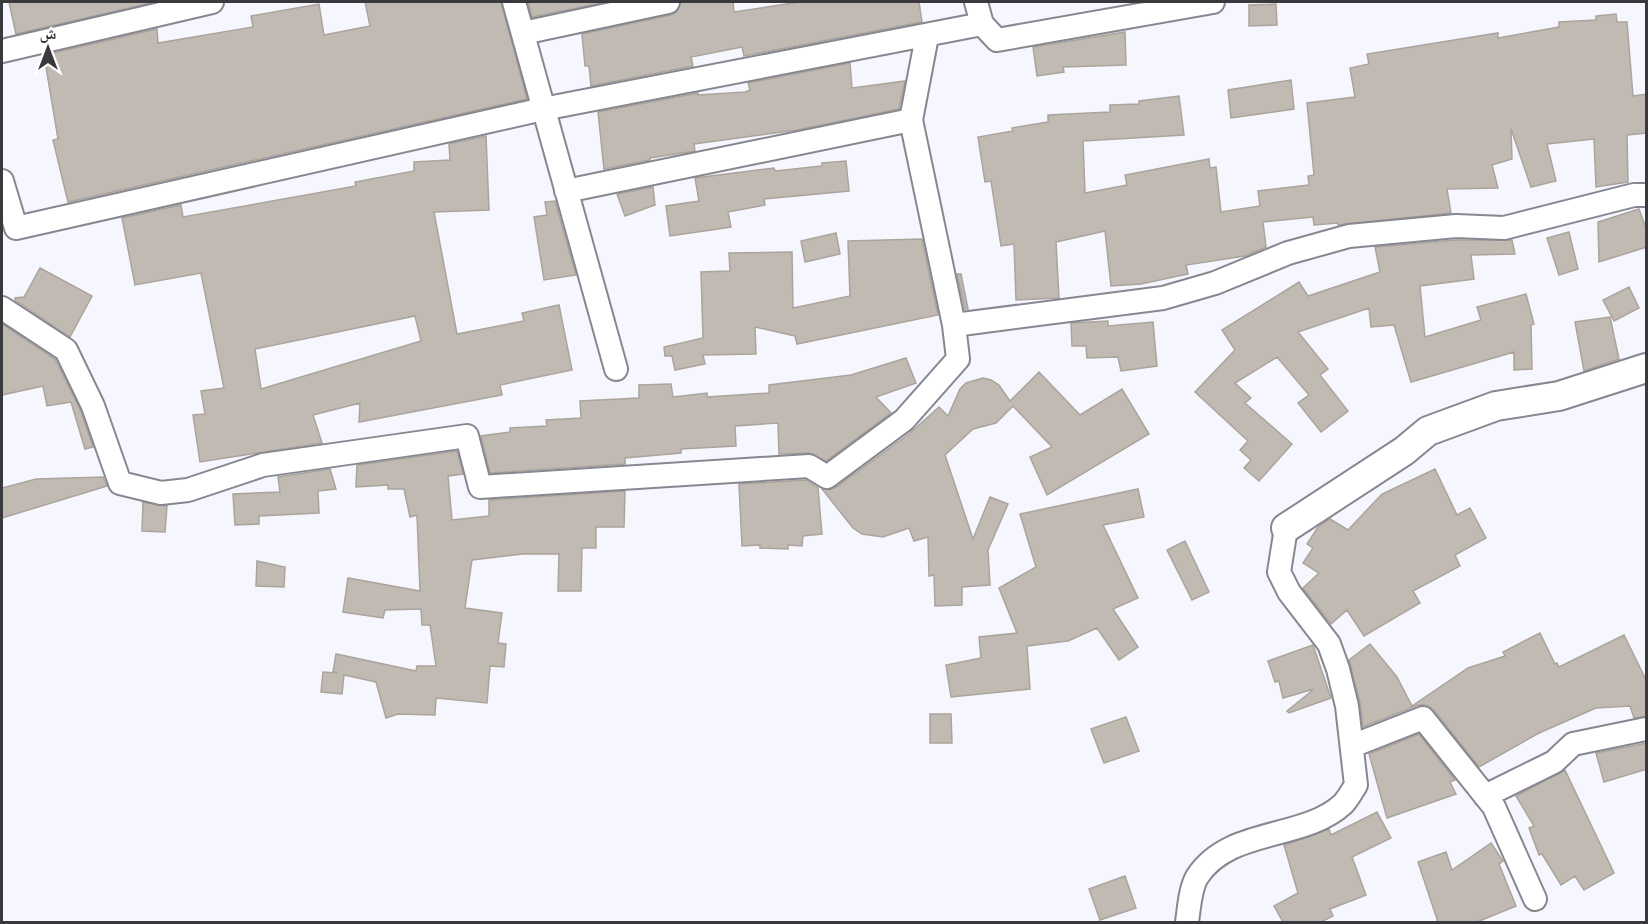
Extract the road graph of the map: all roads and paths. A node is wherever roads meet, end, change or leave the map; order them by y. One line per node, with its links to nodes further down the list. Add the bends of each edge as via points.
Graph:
1 (212, 2): 9 (street)
2 (514, 2): 7 (street)
3 (668, 2): 7 (street)
4 (976, 2): 6 (street)
5 (1213, 2): 6 (street, via 997,40)
6 (982, 24): 8 (street)
7 (523, 33): 10 (street)
8 (927, 36): 10 (street); 11 (street)
9 (2, 51)
10 (543, 109): 12 (street, via 16,228); 13 (street)
11 (911, 120): 13 (street); 16 (street)
12 (2, 181)
13 (566, 191): 18 (street)
14 (1647, 195): 16 (street, via 1504,228 1456,226 1348,236 1163,298)
15 (2, 308): 16 (street, via 66,350 93,406 120,483 161,493 188,490 263,465 467,436 480,487 809,466 827,477 904,420 958,359)
16 (954, 325)
17 (1647, 368): 19 (street, via 1559,396 1496,406 1428,431)
18 (616, 369)
19 (1286, 528): 21 (street, via 1279,572 1289,592 1329,644 1347,706)
20 (1647, 729): 22 (street, via 1573,744 1554,762)
21 (1352, 746): 22 (street, via 1423,718); 24 (street, via 1356,785 1343,804 1306,824 1234,847 1209,863 1195,879)
22 (1485, 796): 23 (street, via 1494,807)
23 (1534, 899)
24 (1187, 922)

